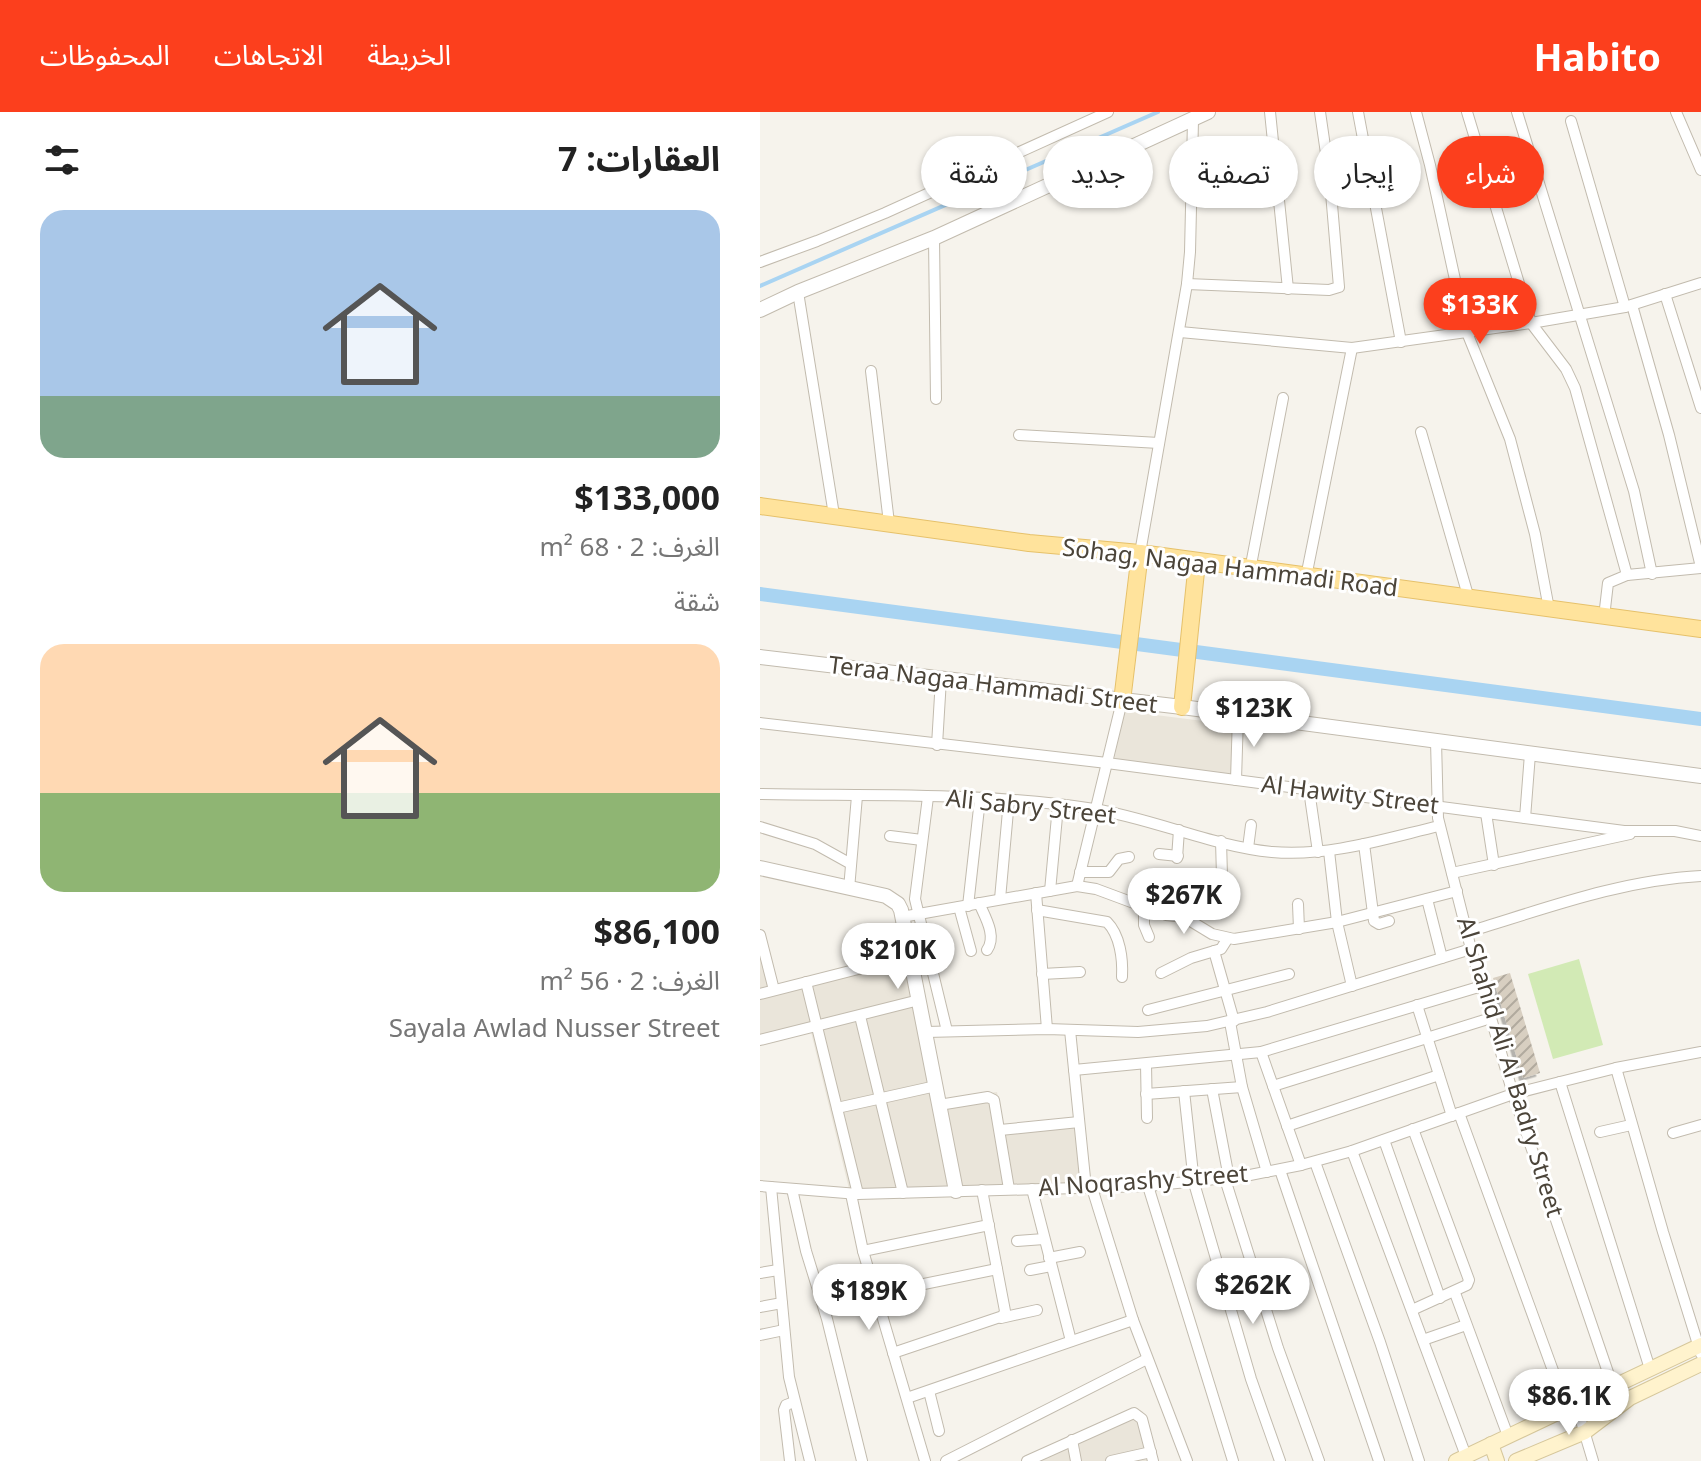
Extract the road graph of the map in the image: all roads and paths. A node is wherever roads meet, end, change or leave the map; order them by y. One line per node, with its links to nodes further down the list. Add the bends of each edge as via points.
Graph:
1 (1108, 112): 14 (street, via 885,213)
2 (1208, 112): 10 (street)
3 (1270, 112): 17 (street)
4 (1320, 112): 17 (street, via 1341,281 1335,290)
5 (1358, 112): 26 (street)
6 (1416, 112): 24 (street)
7 (1467, 112): 23 (street)
8 (1517, 112): 22 (street)
9 (1676, 112): 12 (street)
10 (1193, 120): 13 (street); 16 (street)
11 (1571, 121): 20 (street)
12 (1701, 170)
13 (934, 238): 18 (street); 30 (street)
14 (760, 262)
15 (1701, 283): 19 (street)
16 (1187, 284): 17 (street); 25 (street)
17 (1288, 289)
18 (798, 292): 21 (street); 36 (street)
19 (1665, 294): 20 (street); 31 (street)
20 (1628, 306): 22 (street); 40 (street, via 1669,435)
21 (760, 310)
22 (1578, 315): 23 (street); 42 (street, via 1634,491)
23 (1531, 323): 24 (street); 43 (street, via 1575,388)
24 (1466, 330): 26 (street); 46 (street, via 1510,439)
25 (1180, 332): 27 (street); 34 (street)
26 (1401, 342): 27 (street)
27 (1352, 348): 44 (street)
28 (871, 371): 37 (street)
29 (1283, 398): 41 (street)
30 (936, 399)
31 (1701, 408)
32 (1421, 432): 45 (street)
33 (1019, 435): 34 (street)
34 (1159, 443): 38 (street)
35 (760, 506): 36 (main road, Sohag, Nagaa Hammadi Road)
36 (834, 515): 37 (main road, Sohag, Nagaa Hammadi Road)
37 (889, 523): 38 (main road, Sohag, Nagaa Hammadi Road)
38 (1140, 553): 39 (main road, Sohag, Nagaa Hammadi Road); 51 (main road)
39 (1197, 562): 41 (main road, Sohag, Nagaa Hammadi Road); 52 (main road)
40 (1701, 568): 42 (street)
41 (1250, 570): 44 (main road, Sohag, Nagaa Hammadi Road)
42 (1652, 574): 43 (street)
43 (1627, 575): 47 (street, via 1608,583)
44 (1306, 577): 45 (main road, Sohag, Nagaa Hammadi Road)
45 (1469, 599): 46 (main road, Sohag, Nagaa Hammadi Road)
46 (1549, 609): 47 (main road, Sohag, Nagaa Hammadi Road)
47 (1604, 617): 48 (main road, Sohag, Nagaa Hammadi Road)
48 (1701, 629)
49 (760, 657): 50 (street, Teraa Nagaa Hammadi Street)
50 (941, 679): 51 (street, Teraa Nagaa Hammadi Street); 56 (street)
51 (1122, 701): 52 (street, Teraa Nagaa Hammadi Street); 58 (street)
52 (1182, 707): 53 (street, Teraa Nagaa Hammadi Street)
53 (1238, 716): 55 (street, Teraa Nagaa Hammadi Street); 60 (street)
54 (760, 723): 56 (street, Al Hawity Street)
55 (1436, 741): 57 (street, Teraa Nagaa Hammadi Street); 68 (street, Al Shahid Ali Al Badry Street)
56 (937, 745): 58 (street, Al Hawity Street)
57 (1530, 754): 59 (street, Teraa Nagaa Hammadi Street); 71 (street)
58 (1107, 763): 60 (street, Al Hawity Street); 69 (street)
59 (1701, 776)
60 (1236, 780): 61 (street, Al Hawity Street)
61 (1309, 790): 68 (street, Al Hawity Street); 83 (street)
62 (760, 794): 63 (street, Ali Sabry Street)
63 (857, 796): 64 (street, Ali Sabry Street); 86 (street)
64 (928, 797): 65 (street, Ali Sabry Street); 79 (street)
65 (980, 799): 66 (street, Ali Sabry Street); 102 (street)
66 (1009, 800): 67 (street, Ali Sabry Street); 99 (street)
67 (1058, 806): 69 (street, Ali Sabry Street); 96 (street)
68 (1436, 806): 70 (street, Al Hawity Street); 73 (street, Al Shahid Ali Al Badry Street)
69 (1095, 809): 75 (street, Ali Sabry Street); 89 (street)
70 (1486, 813): 71 (street, Al Hawity Street); 87 (street)
71 (1525, 818): 76 (street, Al Hawity Street)
72 (1251, 825): 82 (street)
73 (1439, 826): 81 (street, Ali Sabry Street); 90 (street, Al Shahid Ali Al Badry Street)
74 (760, 827): 86 (street, via 815,844)
75 (1179, 830): 80 (street, Ali Sabry Street); 84 (street, via 1178,857)
76 (1636, 832): 78 (street, Al Hawity Street); 87 (street)
77 (890, 836): 79 (street)
78 (1701, 836)
79 (922, 840): 106 (street)
80 (1221, 841): 82 (street, Ali Sabry Street); 92 (street, via 1222,876)
81 (1364, 844): 83 (street, Ali Sabry Street); 105 (street)
82 (1248, 848): 83 (street, Ali Sabry Street)
83 (1324, 852): 109 (street)
84 (1159, 854)
85 (1129, 857): 89 (street, via 1105,873)
86 (851, 864): 94 (street)
87 (1494, 865): 90 (street)
88 (760, 868): 94 (street)
89 (1080, 872): 93 (street)
90 (1452, 873): 97 (street, Al Shahid Ali Al Badry Street)
91 (1701, 876): 111 (street, via 1610,889)
92 (1209, 880)
93 (1077, 886): 96 (street); 103 (street)
94 (849, 889): 106 (street, via 892,899)
95 (1162, 889): 107 (street, via 1178,892)
96 (1050, 891): 98 (street)
97 (1457, 891): 100 (street); 111 (street, Al Shahid Ali Al Badry Street)
98 (1036, 893): 99 (street); 104 (street)
99 (1000, 899): 102 (street)
100 (1427, 899): 105 (street); 121 (street)
101 (1298, 904): 110 (street)
102 (969, 905): 106 (street); 117 (street, via 991,937); 118 (street)
103 (1144, 907): 107 (street); 113 (street)
104 (1037, 910): 124 (street); 126 (street, via 1107,922 1120,949)
105 (1372, 914): 108 (street, via 1376,923); 109 (street)
106 (910, 915): 120 (street); 142 (street)
107 (1184, 917): 114 (street)
108 (1389, 921)
109 (1337, 922): 110 (street); 128 (street)
110 (1299, 929): 114 (street)
111 (1468, 932): 116 (street, Al Shahid Ali Al Badry Street)
112 (760, 935): 115 (street)
113 (1149, 937)
114 (1228, 938): 119 (street)
115 (762, 949): 130 (street)
116 (1471, 949): 121 (street); 129 (street, Al Shahid Ali Al Badry Street)
117 (987, 950)
118 (971, 951)
119 (1214, 951): 123 (street); 131 (street)
120 (909, 956): 127 (street); 133 (street)
121 (1442, 958): 128 (street)
122 (1080, 972): 124 (street)
123 (1161, 973)
124 (1042, 974): 140 (street)
125 (1289, 974): 131 (street)
126 (1122, 977)
127 (806, 982): 130 (street); 139 (street)
128 (1352, 986): 138 (street)
129 (1482, 986): 134 (street); 137 (street, Al Shahid Ali Al Badry Street)
130 (774, 990): 132 (street)
131 (1225, 990): 135 (street); 138 (street)
132 (760, 994)
133 (919, 1000): 136 (street); 143 (street)
134 (1417, 1005): 144 (street); 146 (street)
135 (1148, 1010)
136 (860, 1016): 139 (street); 161 (street)
137 (1491, 1018): 144 (street); 160 (street, Al Shahid Ali Al Badry Street)
138 (1232, 1021): 141 (street, via 1161,1032); 148 (street)
139 (815, 1027): 145 (street); 163 (street)
140 (1047, 1029): 141 (street); 142 (street)
141 (1070, 1030): 151 (street)
142 (947, 1031): 143 (street)
143 (926, 1032): 154 (street)
144 (1427, 1038): 152 (street); 155 (street)
145 (760, 1040)
146 (1261, 1052): 148 (street); 155 (street)
147 (1701, 1052): 150 (street, Al Noqrashy Street)
148 (1235, 1055): 149 (street); 156 (street)
149 (1146, 1064): 151 (street); 159 (street)
150 (1616, 1068): 153 (street, Al Noqrashy Street); 167 (street)
151 (1074, 1070): 166 (street)
152 (1439, 1075): 164 (street); 169 (street)
153 (1560, 1082): 160 (street, Al Noqrashy Street); 220 (street)
154 (936, 1086): 161 (street); 162 (street)
155 (1273, 1086): 169 (street)
156 (1242, 1087): 157 (street); 179 (street)
157 (1212, 1089): 158 (street); 180 (street)
158 (1184, 1091): 159 (street); 181 (street)
159 (1146, 1094): 165 (street)
160 (1513, 1094): 164 (street, Al Noqrashy Street); 221 (street, Al Shahid Ali Al Badry Street)
161 (880, 1098): 163 (street); 190 (street)
162 (939, 1105): 171 (street, via 992,1097); 189 (street)
163 (837, 1108): 191 (street)
164 (1455, 1114): 170 (street, Al Noqrashy Street); 225 (street)
165 (1147, 1118)
166 (1079, 1122): 171 (street); 184 (street)
167 (1631, 1125): 172 (street); 216 (street)
168 (1701, 1125): 173 (street)
169 (1287, 1126): 177 (street)
170 (1413, 1129): 174 (street, Al Noqrashy Street); 202 (street, via 1468,1278)
171 (1000, 1130): 186 (street)
172 (1600, 1132)
173 (1673, 1133)
174 (1384, 1140): 175 (street, Al Noqrashy Street); 204 (street)
175 (1352, 1151): 176 (street, Al Noqrashy Street); 208 (street)
176 (1315, 1162): 177 (street, Al Noqrashy Street); 247 (street)
177 (1301, 1165): 178 (street, Al Noqrashy Street)
178 (1280, 1170): 179 (street, Al Noqrashy Street); 246 (street)
179 (1267, 1172): 180 (street, Al Noqrashy Street)
180 (1227, 1178): 181 (street, Al Noqrashy Street); 245 (street, via 1278,1348)
181 (1194, 1183): 182 (street, Al Noqrashy Street); 244 (street)
182 (1148, 1186): 184 (street, Al Noqrashy Street); 243 (street)
183 (766, 1187): 185 (street, Al Noqrashy Street); 199 (street)
184 (1089, 1188): 187 (street, Al Noqrashy Street); 210 (street)
185 (792, 1189): 191 (street, Al Noqrashy Street); 236 (street)
186 (1009, 1189): 187 (street, Al Noqrashy Street); 188 (street, Al Noqrashy Street)
187 (1032, 1189): 193 (street)
188 (982, 1190): 189 (street, Al Noqrashy Street); 192 (street)
189 (956, 1191): 190 (street, Al Noqrashy Street)
190 (903, 1193): 191 (street, Al Noqrashy Street)
191 (854, 1194): 195 (street)
192 (989, 1225): 195 (street); 198 (street)
193 (1044, 1239): 194 (street); 197 (street)
194 (1017, 1241)
195 (863, 1251): 203 (street)
196 (1080, 1252): 197 (street)
197 (1050, 1262): 200 (street); 215 (street)
198 (997, 1269): 203 (street); 209 (street, via 1005,1311)
199 (778, 1270): 201 (street); 205 (street)
200 (1030, 1270)
201 (760, 1273)
202 (1455, 1293): 204 (street); 211 (street)
203 (875, 1294): 217 (street)
204 (1440, 1298): 208 (street)
205 (782, 1303): 206 (street); 212 (street)
206 (760, 1307)
207 (1037, 1310): 209 (street)
208 (1412, 1310): 214 (street)
209 (1001, 1318): 217 (street)
210 (1133, 1320): 215 (street); 218 (street)
211 (1466, 1325): 214 (street); 228 (street)
212 (784, 1330): 213 (street); 224 (street)
213 (760, 1335)
214 (1423, 1340): 232 (street)
215 (1071, 1341): 222 (street)
216 (1700, 1348): 220 (main road)
217 (893, 1353): 223 (street)
218 (1147, 1359): 238 (street); 242 (street)
219 (1701, 1364): 227 (main road, via 1630,1398)
220 (1650, 1369): 221 (main road)
221 (1613, 1387): 225 (main road)
222 (929, 1391): 223 (street); 226 (street)
223 (907, 1398): 237 (street)
224 (794, 1402): 234 (street, via 784,1410); 235 (street)
225 (1571, 1407): 227 (street); 228 (main road)
226 (939, 1431)
227 (1585, 1432): 233 (main road); 249 (street)
228 (1508, 1436): 230 (main road)
229 (1072, 1440): 231 (street, via 1138,1414); 239 (street); 240 (street)
230 (1491, 1444): 232 (main road); 248 (main road)
231 (1152, 1456): 241 (street)
232 (1461, 1458)
233 (1526, 1459)
234 (790, 1461)
235 (810, 1461)
236 (862, 1461)
237 (925, 1461)
238 (946, 1461)
239 (1027, 1461)
240 (1076, 1461)
241 (1111, 1461)
242 (1187, 1461)
243 (1233, 1461)
244 (1280, 1461)
245 (1319, 1461)
246 (1379, 1461)
247 (1419, 1461)
248 (1497, 1461)
249 (1593, 1461)

